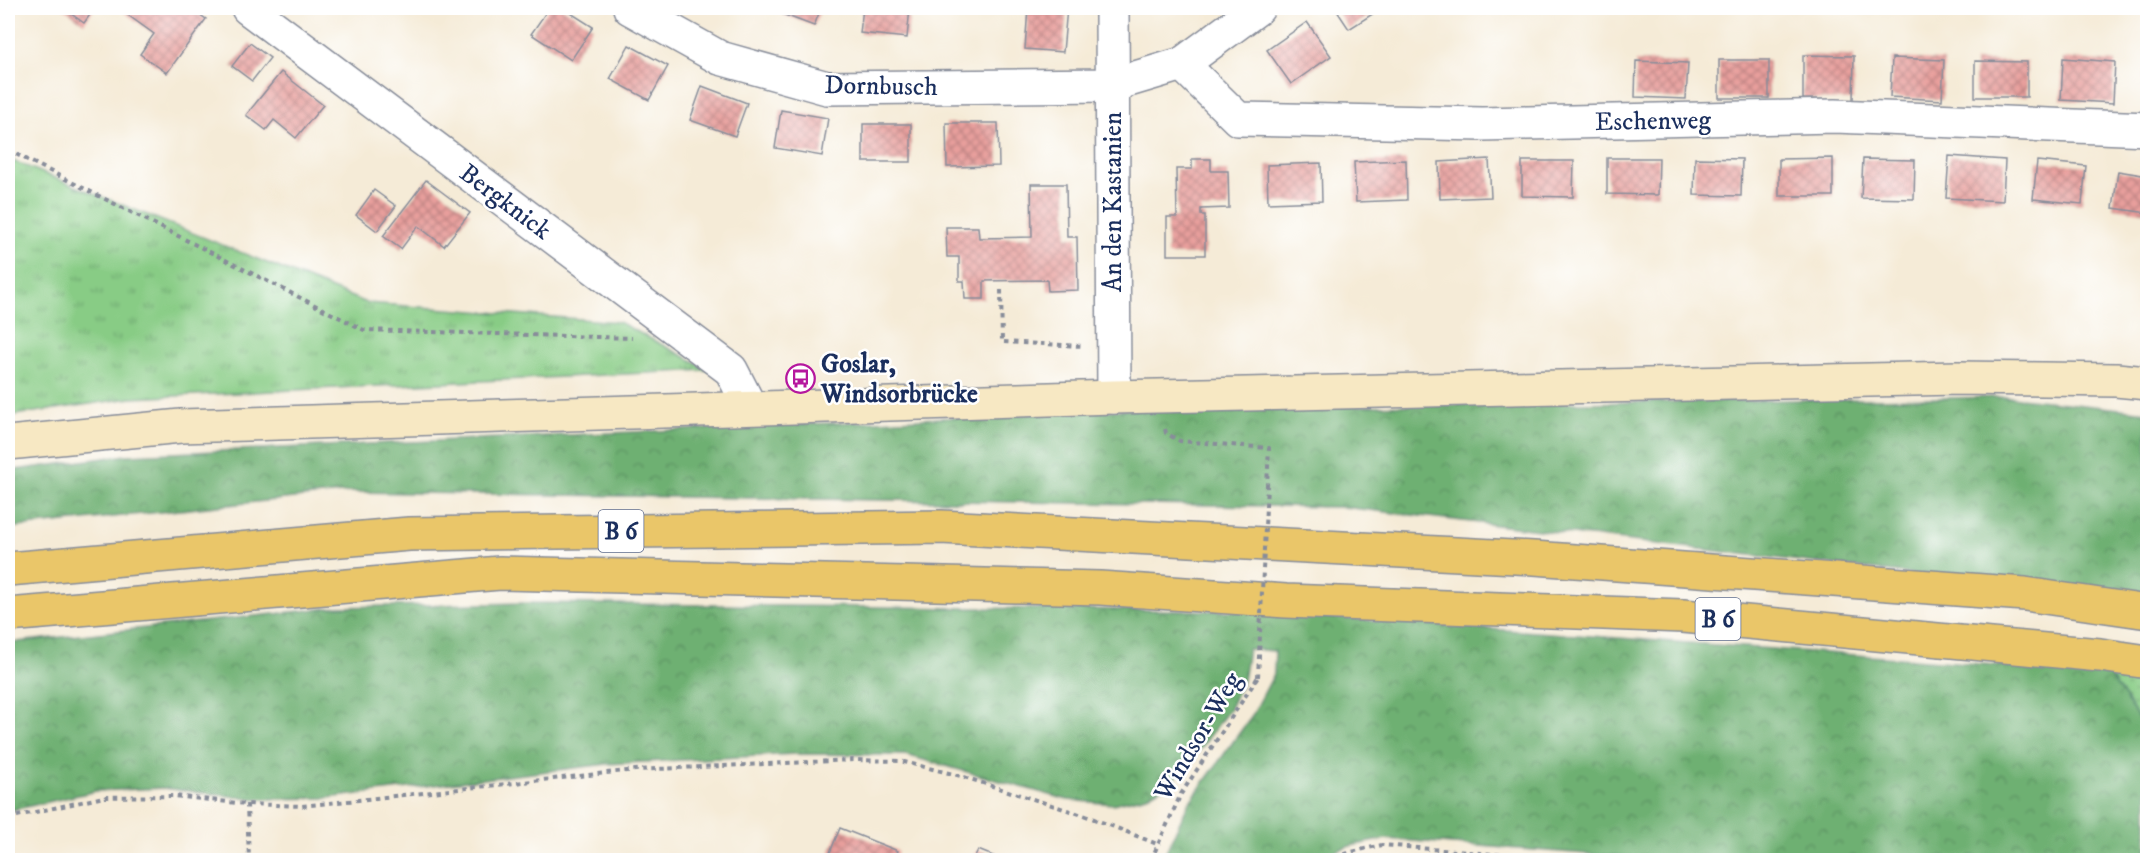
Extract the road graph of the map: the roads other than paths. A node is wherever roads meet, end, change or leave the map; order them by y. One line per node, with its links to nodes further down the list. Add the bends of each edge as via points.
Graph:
1 (248, 8): 10 (street, Bergknick, via 731,370)
2 (630, 8): 6 (street, Dornbusch, via 720,58 826,87)
3 (1112, 8): 6 (street, An den Kastanien)
4 (1258, 8): 5 (street, Dornbusch)
5 (1182, 64): 6 (street, Dornbusch); 7 (street, Eschenweg, via 1238,119 1482,124 1835,116)
6 (1112, 85): 9 (street, An den Kastanien)
7 (2148, 129)
8 (2148, 383): 9 (street, via 1957,378)
9 (1114, 398): 10 (street)
10 (750, 407): 11 (street, via 181,426)
11 (8, 443)
12 (8, 569): 13 (highway, B 6, via 410,534 941,527 1534,558 2025,594)
13 (2148, 612)
14 (8, 615): 15 (highway, B 6, via 500,573 1100,588 1286,601 1683,616)
15 (2148, 662)

